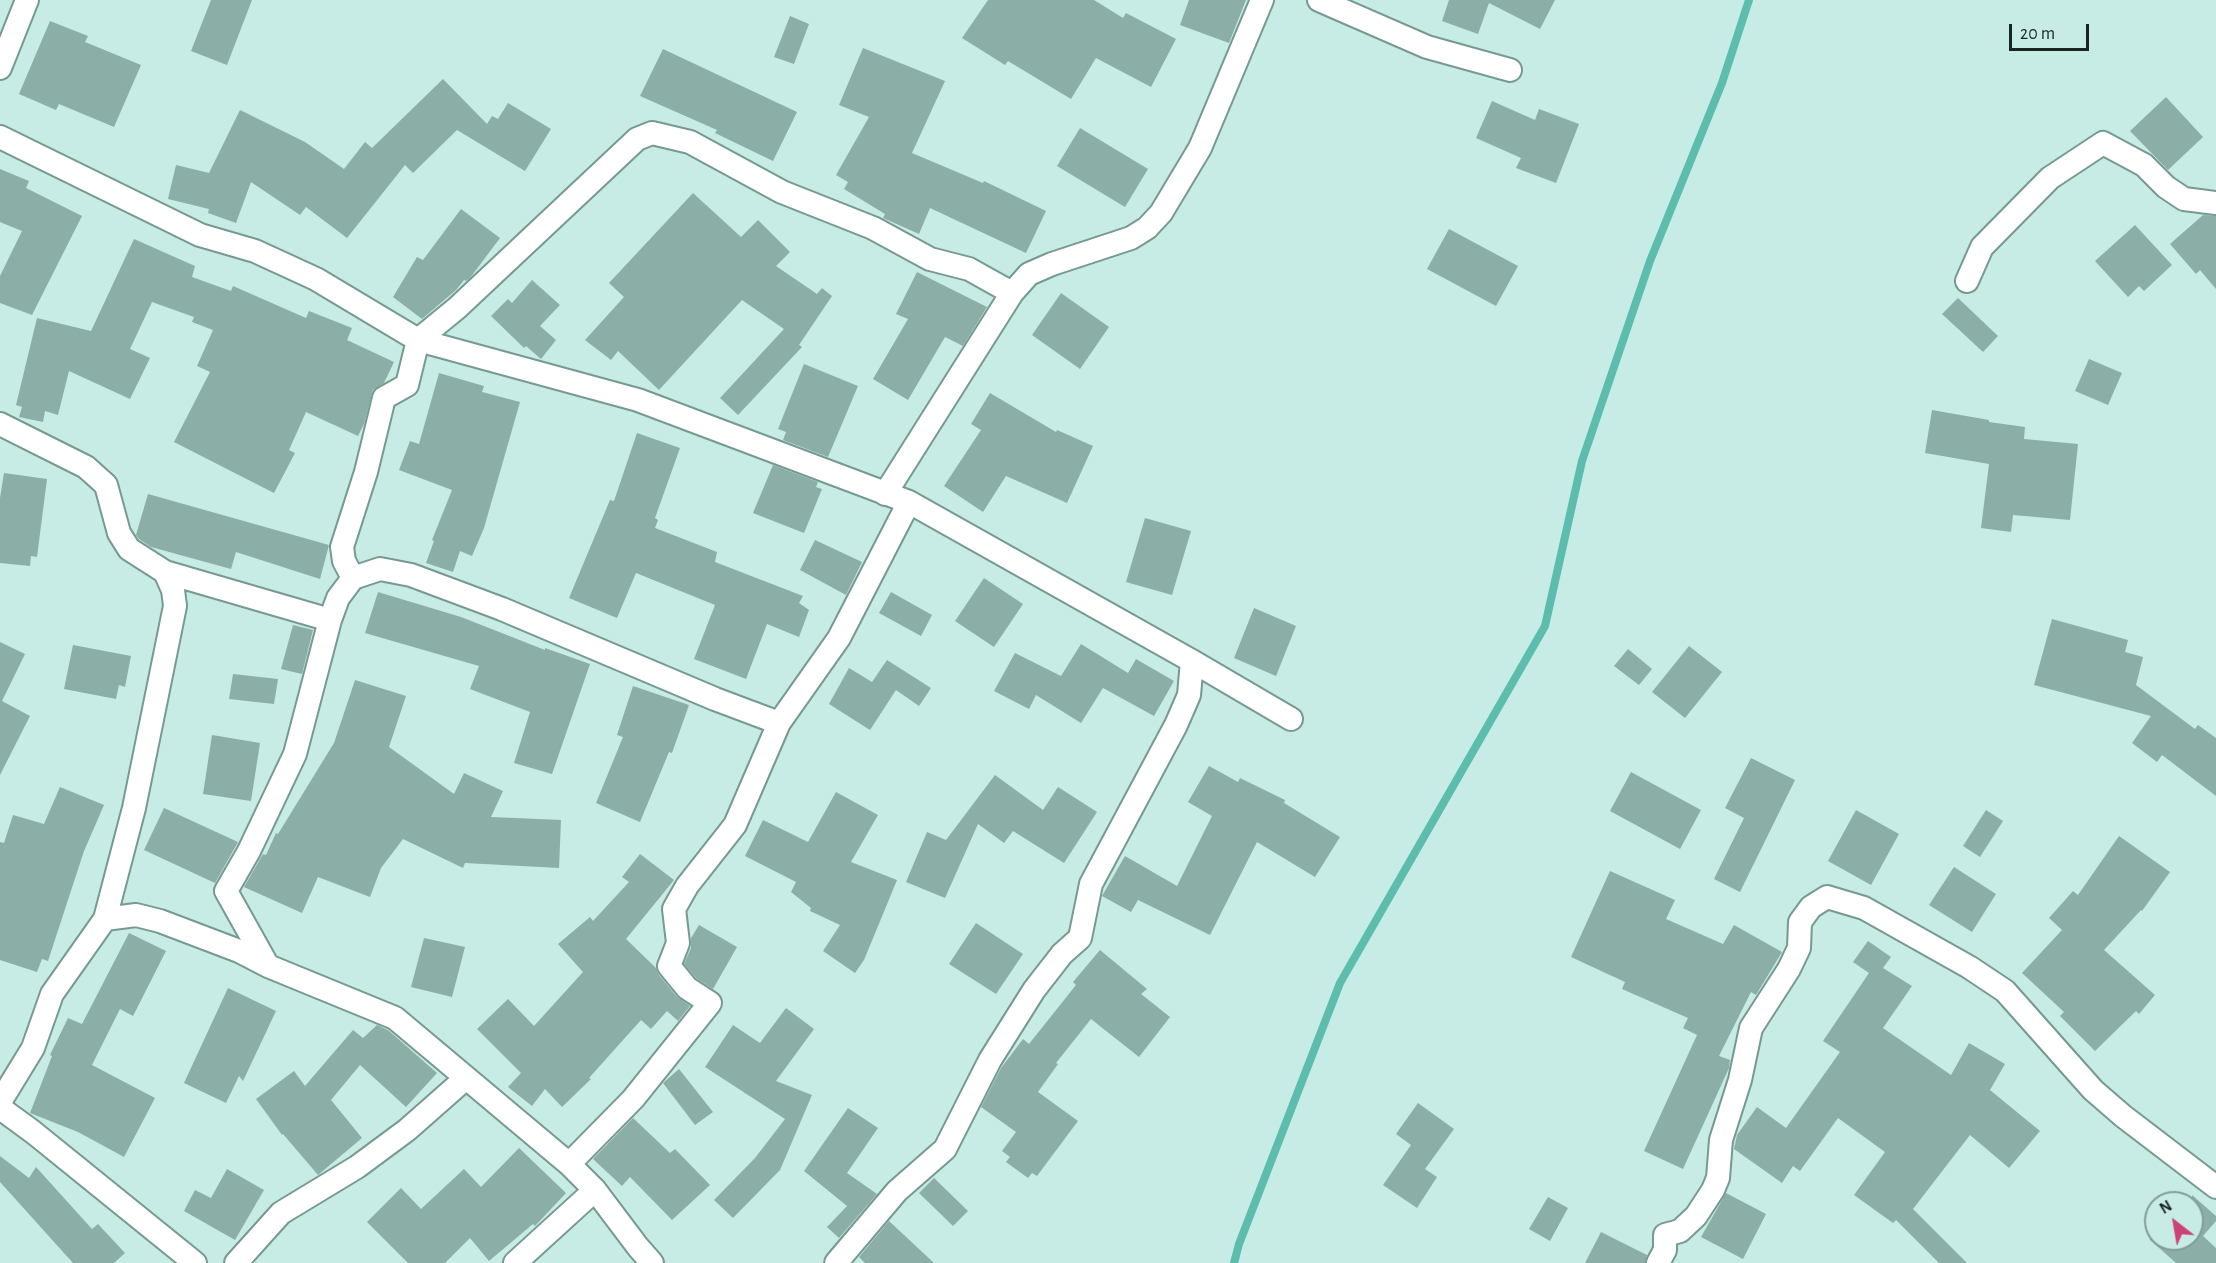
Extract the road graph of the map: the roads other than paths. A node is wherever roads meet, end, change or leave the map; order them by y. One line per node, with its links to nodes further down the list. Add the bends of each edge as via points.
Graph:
1 (27, 0): 4 (street)
2 (1262, 0): 9 (street, via 1200,148 1161,213 1131,238 1029,274)
3 (1319, 0): 5 (street, via 1427,47)
4 (0, 68)
5 (1510, 70)
6 (0, 137): 10 (street, via 200,234 255,251 316,279)
7 (2216, 203): 8 (street, via 2184,199 2144,165 2103,143 2050,178 1982,247)
8 (1967, 281)
9 (1012, 293): 10 (street, via 969,269 930,259 873,228 782,192 690,142 652,133 637,139); 12 (street)
10 (418, 340): 12 (street, via 638,400); 15 (street, via 407,385 384,398 342,547)
11 (0, 424): 14 (street, via 86,467 106,485 119,533 129,549)
12 (885, 494): 13 (street)
13 (909, 502): 17 (street); 19 (street, via 839,638)
14 (165, 572): 16 (street); 20 (street, via 175,606 134,808)
15 (353, 578): 16 (street, via 338,598); 19 (street, via 380,569 411,575)
16 (330, 620): 21 (street, via 296,754 226,891)
17 (1192, 661): 18 (street); 32 (street, via 1189,695 1180,715 1091,884 1080,938 1034,990 990,1060 945,1149 897,1191)
18 (1291, 719)
19 (779, 723): 25 (street, via 735,825 674,909 678,943 669,966 687,988 710,1003 633,1099)
20 (105, 919): 21 (street, via 136,915 160,921); 23 (street, via 52,994 33,1048)
21 (268, 966): 22 (street, via 395,1017)
22 (466, 1078): 25 (street); 29 (street, via 357,1167 280,1213)
23 (0, 1102)
24 (0, 1108): 28 (street)
25 (569, 1164): 27 (street)
26 (2216, 1187): 33 (street, via 2093,1090 2005,991 1864,908 1827,897 1811,907 1800,922 1799,948 1751,1028 1721,1140 1718,1178 1713,1190 1696,1216 1680,1231 1665,1235 1665,1250)
27 (595, 1190): 30 (street); 31 (street)
28 (195, 1263)
29 (236, 1263)
30 (515, 1263)
31 (652, 1263)
32 (836, 1263)
33 (1658, 1263)

